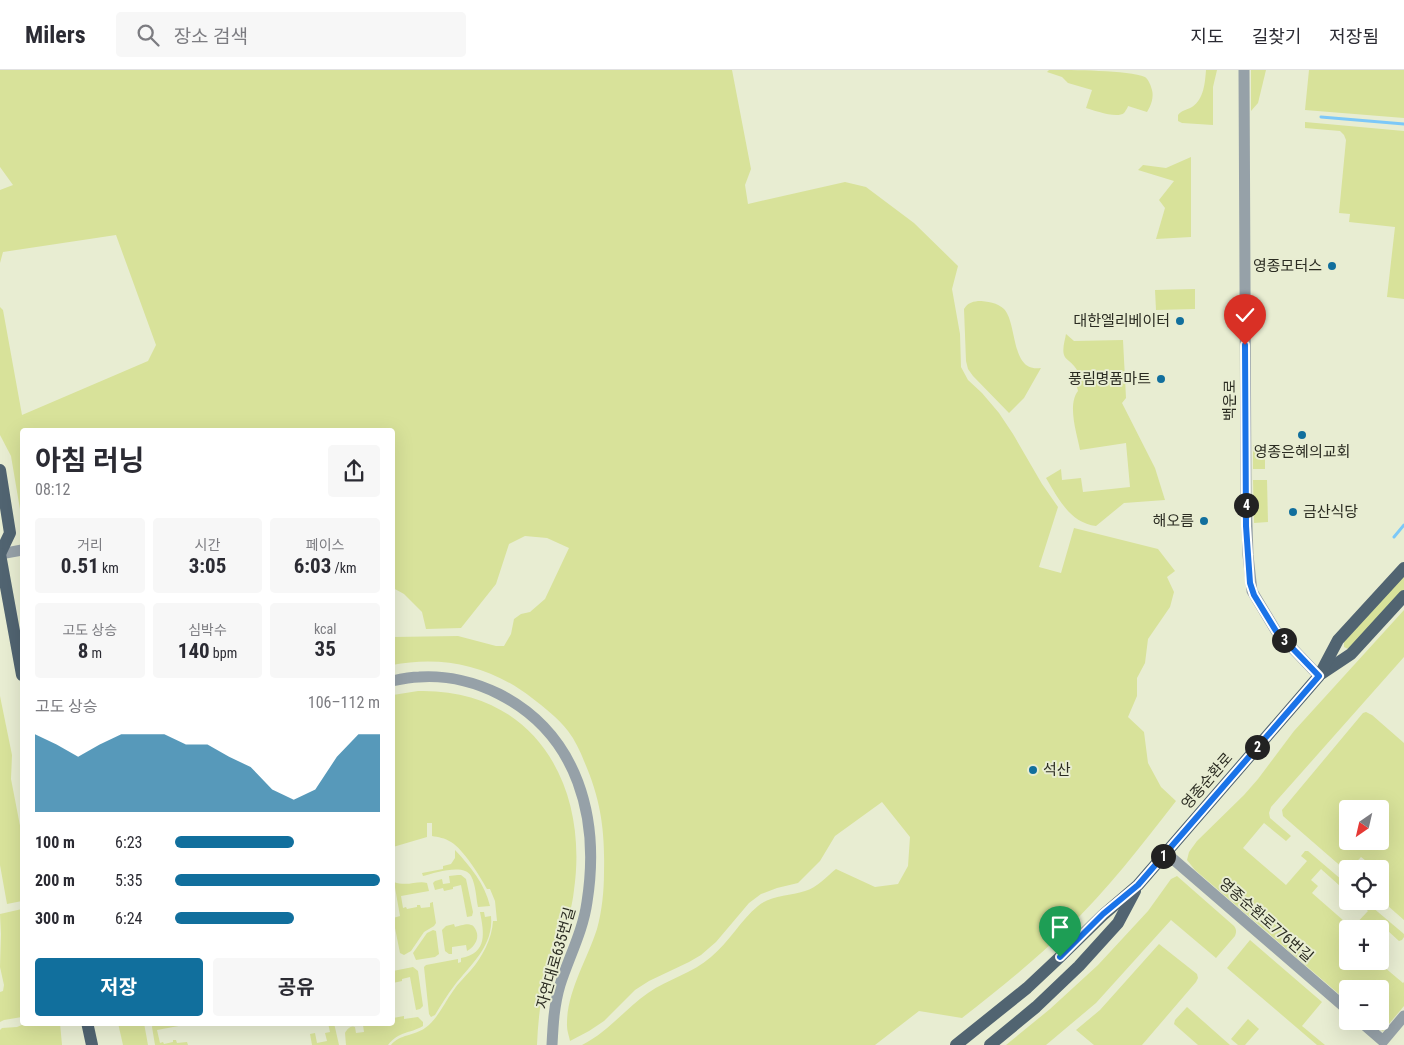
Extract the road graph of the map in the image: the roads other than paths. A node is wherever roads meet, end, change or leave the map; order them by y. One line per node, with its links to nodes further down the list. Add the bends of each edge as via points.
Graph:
1 (1244, 70): 8 (street, 백운로, via 1246,495 1250,583 1276,631)
2 (0, 470): 4 (main road, via 10,533)
3 (20, 550): 4 (street)
4 (0, 554): 7 (main road)
5 (1404, 568): 8 (main road, 영종순환로, via 1338,640)
6 (1404, 596): 8 (main road, 영종순환로, via 1351,654)
7 (20, 664)
8 (1319, 676): 10 (main road, 영종순환로)
9 (395, 681): 17 (street, 자연대로635번길, via 440,677 488,688 528,712 559,744 570,762 588,818 590,874 584,919 556,1002)
10 (1166, 853): 11 (main road, 영종순환로); 12 (street, 영종순환로776번길)
11 (1138, 885): 18 (main road, 영종순환로, via 1103,914 1027,988); 19 (main road, 영종순환로, via 1118,923 1102,942 1057,988)
12 (1339, 1002)
13 (1404, 1016): 15 (street, via 1383,1041)
14 (89, 1026): 16 (main road)
15 (1370, 1030)
16 (92, 1045)
17 (552, 1045)
18 (956, 1045)
19 (990, 1045)

